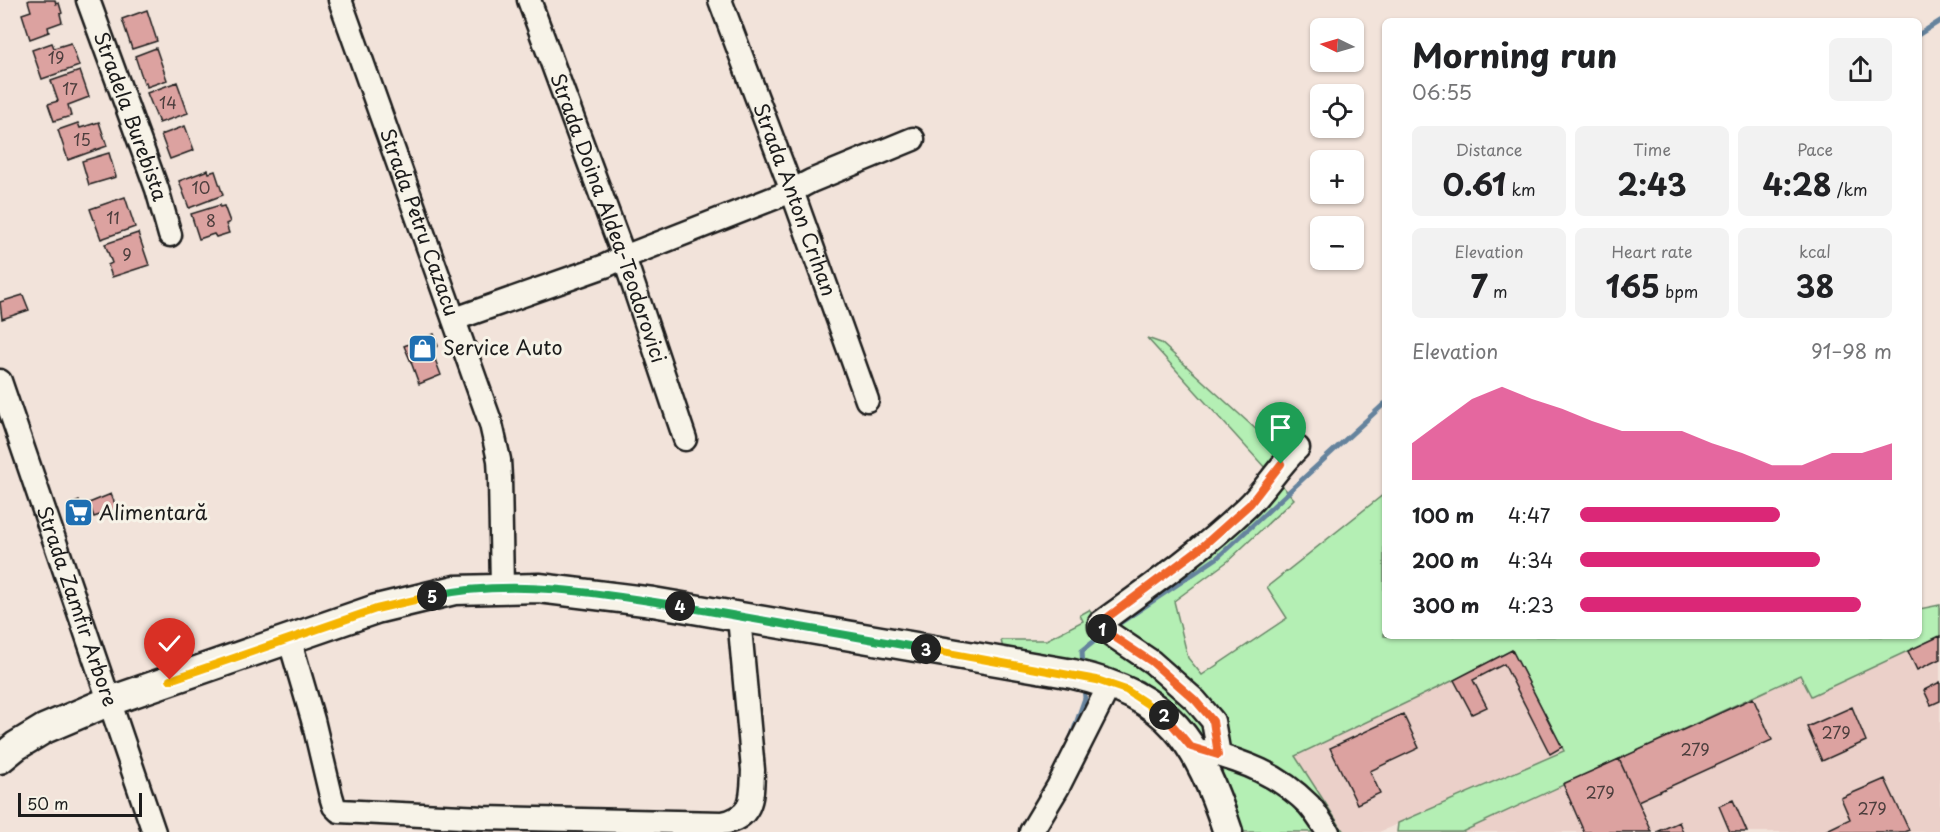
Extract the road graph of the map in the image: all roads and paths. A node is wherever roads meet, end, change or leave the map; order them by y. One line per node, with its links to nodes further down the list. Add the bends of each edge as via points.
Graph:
1 (88, 0): 7 (street, Stradela Burebista)
2 (340, 0): 9 (street, Strada Petru Cazacu)
3 (529, 0): 8 (street, Strada Doina Aldea-Teodorovici)
4 (720, 0): 6 (street, Strada Anton Crihan)
5 (913, 140): 6 (street)
6 (792, 191): 8 (street); 11 (street, Strada Anton Crihan)
7 (170, 235)
8 (624, 257): 9 (street); 13 (street, Strada Doina Aldea-Teodorovici)
9 (454, 319): 15 (street, Strada Petru Cazacu, via 485,405 499,460)
10 (0, 381): 12 (street, Strada Zamfir Arbore)
11 (867, 400)
12 (5, 414): 19 (street, Strada Zamfir Arbore)
13 (685, 439)
14 (1298, 448): 21 (street, via 1250,504 1203,546 1100,623 1195,700 1213,721)
15 (502, 588): 16 (main road, via 551,589); 17 (main road, via 455,590 387,606)
16 (739, 617): 17 (street, via 752,793 743,814 733,822 722,823 339,811 331,796); 18 (main road)
17 (289, 638): 19 (main road)
18 (1093, 679): 20 (main road, via 1143,699 1161,711); 24 (street, via 1058,787)
19 (110, 701): 22 (main road, via 44,729); 23 (street, Strada Zamfir Arbore)
20 (1191, 747): 21 (street); 25 (main road)
21 (1218, 755): 26 (street, via 1264,771 1288,786 1310,806)
22 (0, 759)
23 (154, 832)
24 (1031, 832)
25 (1228, 832)
26 (1328, 832)

